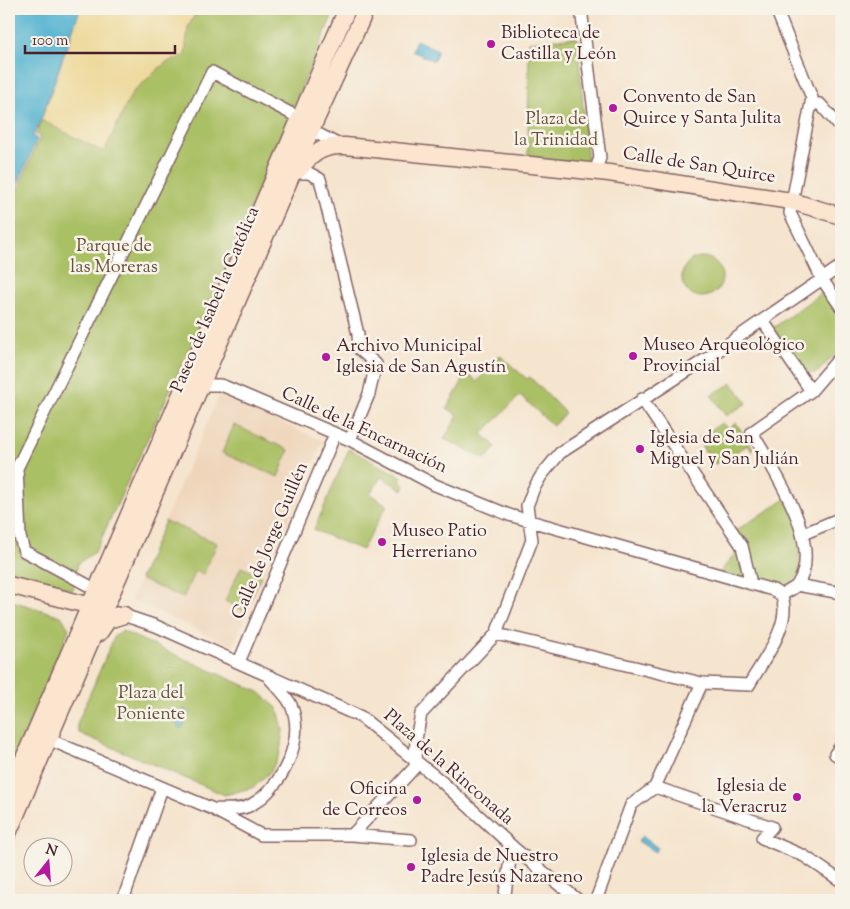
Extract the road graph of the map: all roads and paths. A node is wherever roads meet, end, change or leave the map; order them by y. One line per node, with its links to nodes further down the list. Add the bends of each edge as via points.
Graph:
1 (347, 9): 6 (main road, Paseo de Isabel la Católica)
2 (366, 9): 6 (main road, Paseo de Isabel la Católica)
3 (581, 9): 10 (street, via 600,158)
4 (776, 9): 5 (street, via 811,92)
5 (812, 104): 7 (street, via 824,107); 13 (street)
6 (305, 125): 8 (street, Calle de San Quirce); 9 (street); 11 (main road, Paseo de Isabel la Católica); 21 (main road, Paseo de Isabel la Católica); 32 (street, Calle de San Quirce, via 212,72 17,468 20,537 24,550)
7 (841, 128)
8 (339, 146): 9 (main road, Calle de San Quirce); 10 (main road, Calle de San Quirce)
9 (314, 152): 11 (main road); 12 (street)
10 (595, 171): 13 (main road, Calle de San Quirce)
11 (292, 178): 12 (street, via 309,173); 20 (main road, Paseo de Isabel la Católica)
12 (320, 178): 25 (street, via 359,349 376,364 369,394)
13 (791, 201): 14 (main road, Calle de San Quirce); 16 (street, via 792,219)
14 (841, 216)
15 (841, 266): 16 (street)
16 (822, 280): 17 (street); 18 (street)
17 (841, 307)
18 (763, 321): 22 (street); 23 (street)
19 (841, 356): 22 (street)
20 (201, 385): 21 (street, Calle de la Encarnación); 24 (street, Calle de la Encarnación, via 220,385); 36 (main road, Paseo de Isabel la Católica)
21 (184, 388): 32 (main road, Paseo de Isabel la Católica)
22 (811, 391): 28 (street, via 752,432 798,514)
23 (642, 399): 27 (street, via 560,453 540,476 533,490 528,506); 30 (street, via 742,546)
24 (335, 434): 25 (street, Calle de la Encarnación); 41 (street, Calle de Jorge Guillén)
25 (350, 440): 27 (street, Calle de la Encarnación, via 435,485)
26 (841, 518): 28 (street)
27 (529, 520): 30 (street, Calle de la Encarnación); 39 (street, via 532,540)
28 (802, 534): 31 (street, via 805,559)
29 (9, 584): 35 (main road)
30 (751, 584): 34 (street, Calle de la Encarnación)
31 (797, 585): 33 (street); 34 (street)
32 (97, 590): 36 (main road, Paseo de Isabel la Católica)
33 (841, 592)
34 (781, 595): 43 (street, via 785,603 780,632 749,685)
35 (71, 601): 36 (main road); 38 (main road)
36 (97, 607): 37 (street); 38 (main road, Paseo de Isabel la Católica); 40 (main road, Paseo de Isabel la Católica)
37 (124, 615): 40 (main road, via 113,617 104,624); 41 (street)
38 (82, 624): 45 (main road, Paseo de Isabel la Católica)
39 (496, 634): 43 (street); 46 (street, via 421,714 416,739)
40 (89, 650): 44 (main road, via 68,706 59,715)
41 (238, 662): 42 (street)
42 (266, 675): 46 (street, Plaza de la Rinconada, via 361,717); 50 (street, via 291,704 295,730 286,766 278,779 251,805)
43 (702, 683): 47 (street)
44 (48, 739): 45 (street); 48 (street); 51 (main road)
45 (27, 751): 49 (main road, Paseo de Isabel la Católica)
46 (417, 762): 52 (street); 54 (street, Plaza de la Rinconada)
47 (655, 787): 55 (street, via 772,826 762,838 804,856); 59 (street, via 631,805)
48 (162, 788): 50 (street); 57 (street)
49 (9, 792)
50 (213, 809): 52 (street, via 261,835)
51 (9, 831)
52 (352, 835): 53 (street)
53 (411, 840)
54 (512, 846): 56 (street); 58 (street, Plaza de la Rinconada)
55 (841, 881)
56 (505, 894)
57 (123, 900)
58 (578, 900)
59 (596, 900)

